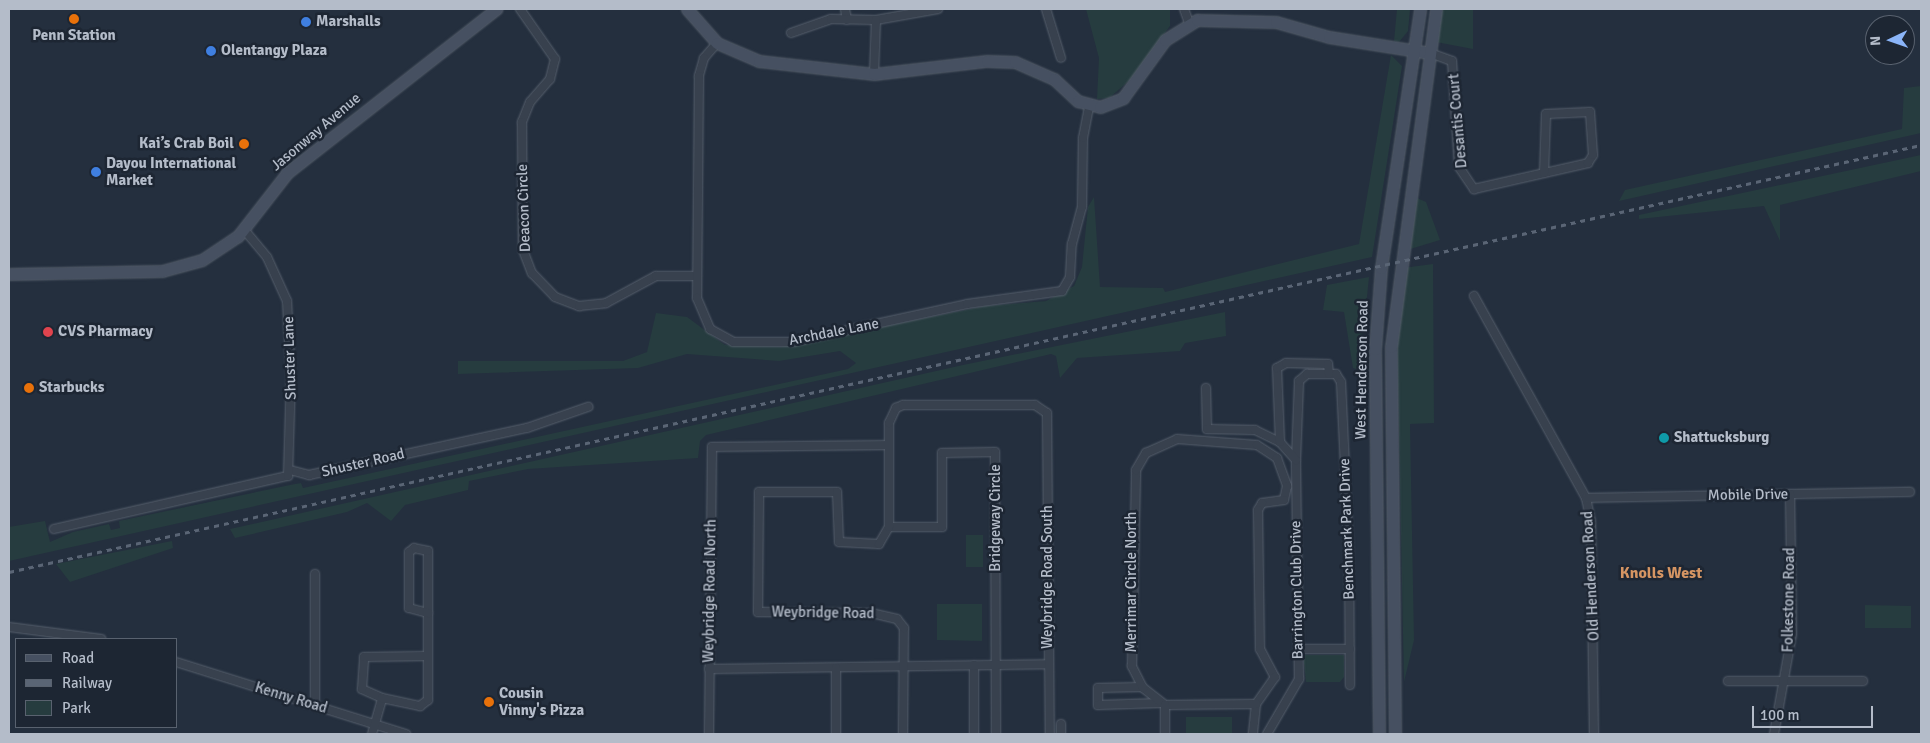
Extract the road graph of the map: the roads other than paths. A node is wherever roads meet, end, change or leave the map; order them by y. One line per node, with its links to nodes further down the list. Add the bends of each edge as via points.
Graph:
1 (496, 9): 22 (main road, Jasonway Avenue, via 287,173)
2 (520, 9): 24 (street, Deacon Circle, via 555,59 550,79 530,102 522,122 523,250 532,272 555,297 579,306 606,303 656,276)
3 (686, 9): 15 (main road)
4 (845, 9): 11 (street)
5 (938, 9): 10 (street)
6 (1046, 9): 18 (street)
7 (1184, 9): 13 (street)
8 (1420, 9): 16 (main road, West Henderson Road)
9 (1436, 9): 17 (main road, West Henderson Road)
10 (909, 11): 12 (street)
11 (847, 20): 12 (street); 14 (street, via 825,20)
12 (876, 20): 19 (street)
13 (1189, 23): 16 (main road, via 1254,19); 20 (main road, via 1165,40 1123,98 1108,106)
14 (791, 33)
15 (717, 43): 19 (main road, via 748,58 782,66); 24 (street, Archdale Lane, via 704,58 700,76)
16 (1413, 51): 17 (main road); 75 (main road, West Henderson Road, via 1381,268 1375,349)
17 (1430, 54): 21 (street, Desantis Court, via 1452,61 1458,156 1468,186 1480,189); 76 (main road, West Henderson Road, via 1391,347)
18 (1061, 58)
19 (874, 74): 20 (main road, via 987,61 1015,62 1046,75)
20 (1089, 106): 24 (street, Archdale Lane, via 1083,138 1082,206 1072,244 1070,277 1058,294 968,304 794,342 742,343 717,335 704,321 698,306)
21 (1544, 172): 21 (street, Desantis Court, via 1592,160 1590,112 1546,114)
22 (244, 230): 23 (main road, Jasonway Avenue, via 215,253 178,268); 32 (street, Shuster Lane, via 267,257 287,301)
23 (9, 274)
24 (697, 276)
25 (1474, 296): 35 (street, Old Henderson Road)
26 (1329, 374): 29 (street, via 1328,364 1278,363); 31 (street, via 1307,374 1299,381); 43 (street, Benchmark Park Drive, via 1336,374 1341,382)
27 (1206, 388): 29 (street, via 1207,429 1255,430)
28 (588, 407): 32 (street, Shuster Road, via 527,428 309,475)
29 (1280, 442): 31 (street)
30 (889, 445): 36 (street); 46 (street, Weybridge Road South, via 890,414 903,405 1035,405 1043,408 1048,420); 51 (street, Weybridge Road North, via 712,447)
31 (1296, 460): 42 (street, Barrington Club Drive)
32 (290, 470): 37 (street, via 282,480)
33 (1910, 492): 34 (street, Mobile Drive)
34 (1790, 494): 35 (street, Mobile Drive); 53 (street, Folkestone Road, via 1792,634)
35 (1586, 498): 77 (street, Old Henderson Road, via 1592,551)
36 (889, 527): 47 (street, Weybridge Road, via 879,544 843,544 838,536 837,492 758,492 758,612 886,614 904,628); 49 (street, Bridgeway Circle, via 942,527 942,453 996,452)
37 (54, 529)
38 (315, 574): 60 (street)
39 (428, 613): 39 (street, via 428,552 414,548 409,552 410,608); 44 (street)
40 (9, 627): 41 (street)
41 (94, 638)
42 (1298, 649): 43 (street); 74 (street, Barrington Club Drive, via 1296,686)
43 (1350, 649): 55 (street, Benchmark Park Drive)
44 (428, 656): 57 (street, via 424,706); 57 (street, via 364,657 362,689)
45 (178, 663): 60 (street, Kenny Road)
46 (1049, 664): 49 (street); 70 (street, Weybridge Road South)
47 (904, 665): 48 (street); 50 (street, via 840,665); 67 (street, Weybridge Road)
48 (974, 665): 49 (street); 68 (street)
49 (996, 665): 69 (street, Bridgeway Circle)
50 (836, 668): 51 (street); 66 (street)
51 (709, 669): 65 (street, Weybridge Road North)
52 (1728, 681): 53 (street)
53 (1782, 681): 54 (street); 78 (street, Folkestone Road)
54 (1863, 681)
55 (1350, 685)
56 (1142, 687): 58 (street, Merrimar Circle North); 58 (street, via 1098,688 1098,705); 59 (street, Merrimar Circle North, via 1132,666 1132,486 1146,453 1177,439 1258,446 1280,465 1286,497 1262,504 1258,510 1260,649 1275,676)
57 (382, 698): 62 (street)
58 (1163, 704): 59 (street); 72 (street)
59 (1256, 704): 73 (street)
60 (315, 705): 62 (street, Kenny Road)
61 (1061, 724): 71 (street)
62 (375, 725): 63 (street); 64 (street, Kenny Road)
63 (372, 734)
64 (406, 734)
65 (709, 734)
66 (836, 734)
67 (903, 734)
68 (974, 734)
69 (996, 734)
70 (1050, 734)
71 (1061, 734)
72 (1165, 734)
73 (1253, 734)
74 (1267, 734)
75 (1379, 734)
76 (1395, 734)
77 (1594, 734)
78 (1774, 734)

